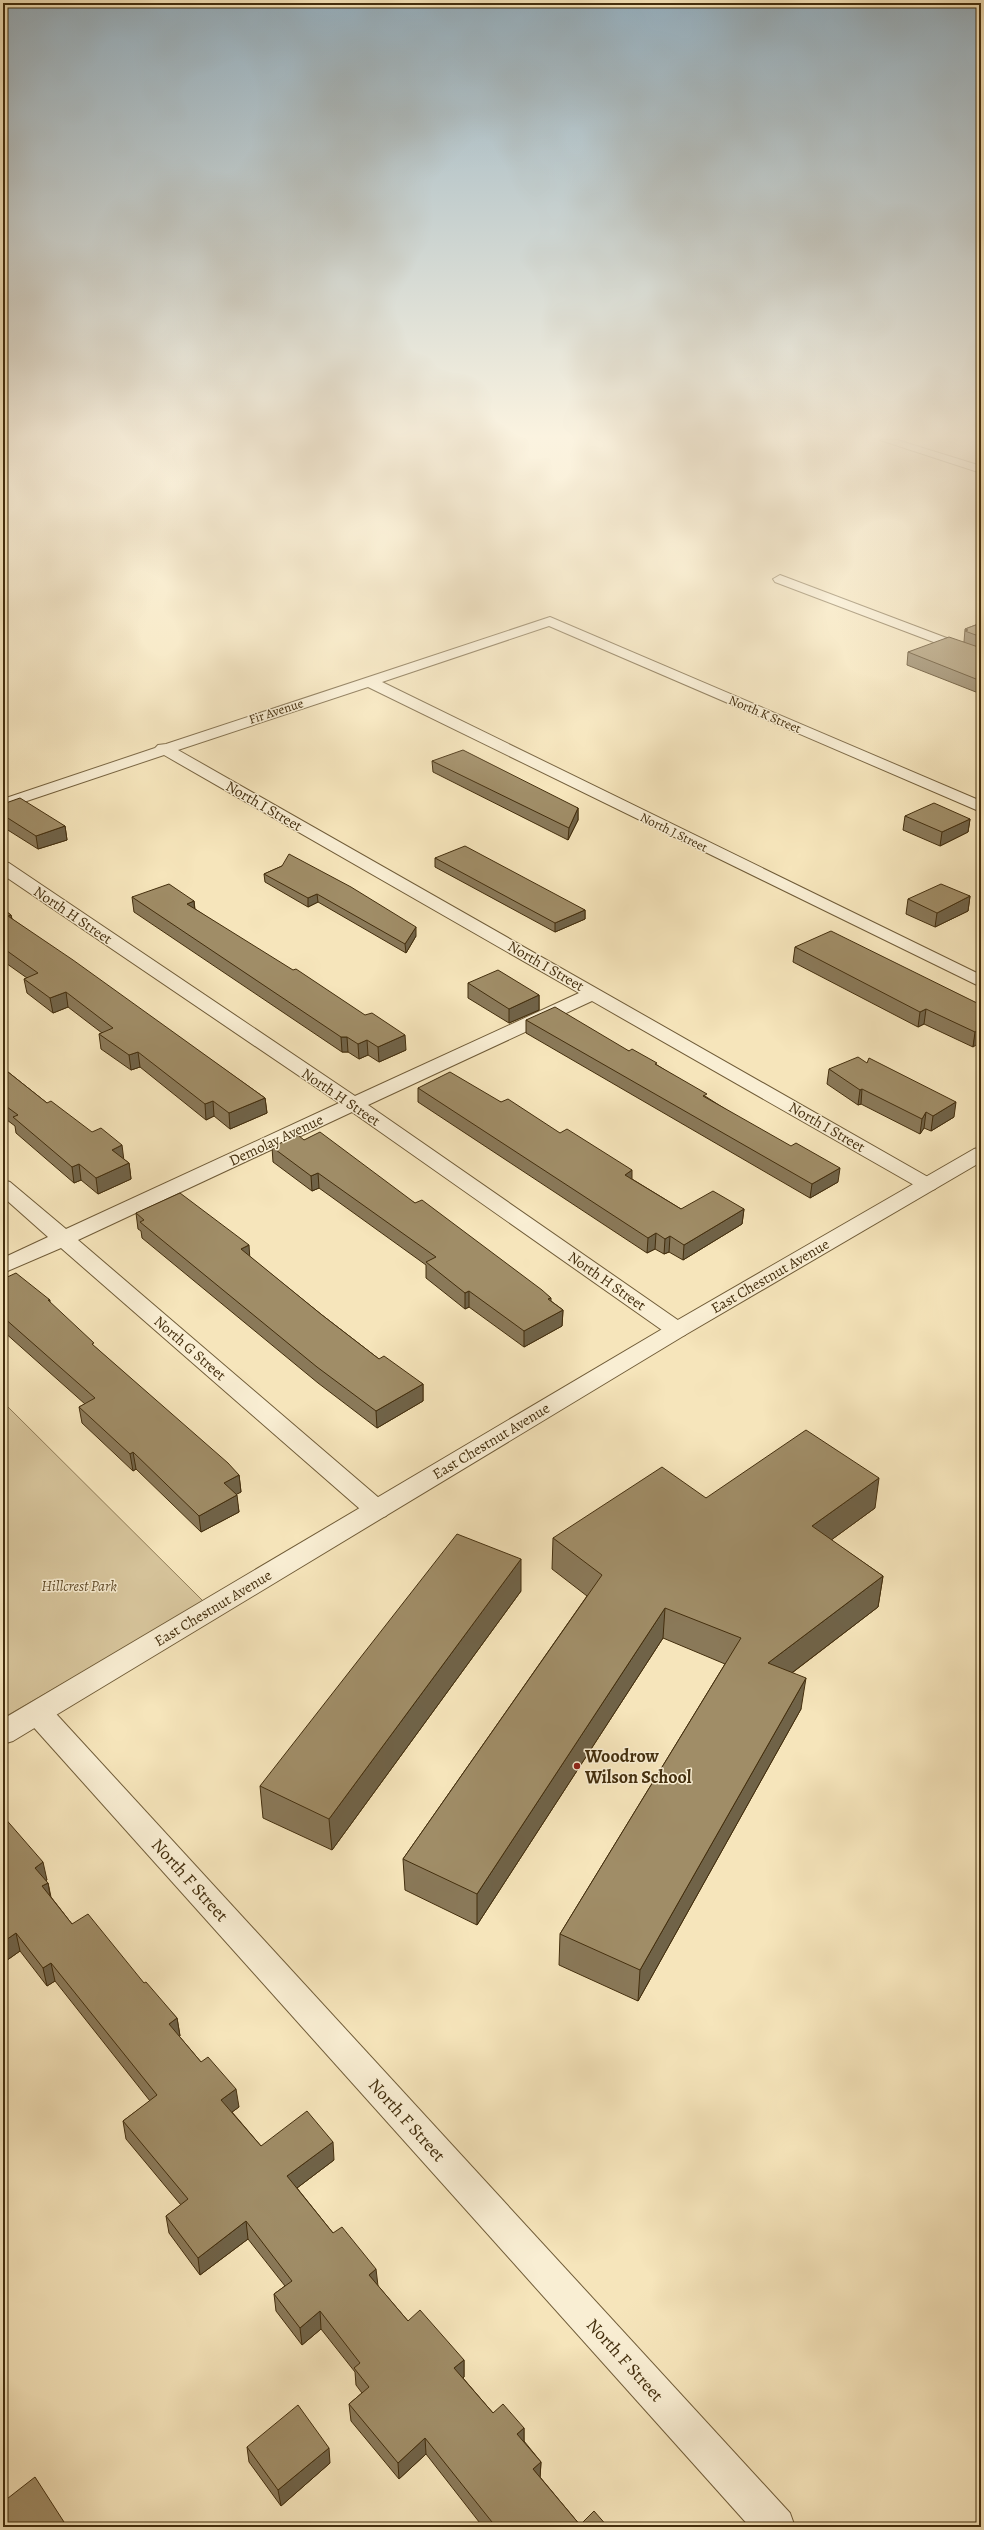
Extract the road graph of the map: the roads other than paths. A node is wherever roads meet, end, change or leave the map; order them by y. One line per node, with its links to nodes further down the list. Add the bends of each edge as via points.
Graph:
1 (780, 579): 3 (street)
2 (550, 621): 4 (street, Fir Avenue); 7 (street, North K Street)
3 (981, 656)
4 (368, 681): 5 (street, Fir Avenue); 9 (street, North J Street)
5 (163, 748): 6 (street, Fir Avenue); 10 (street, North I Street)
6 (3, 804)
7 (981, 807)
8 (3, 867): 11 (street, North H Street)
9 (981, 982)
10 (594, 993): 11 (street, Demolay Avenue); 13 (street, North I Street)
11 (353, 1104): 15 (street, Demolay Avenue); 17 (street, North H Street)
12 (981, 1153): 13 (street, East Chestnut Avenue)
13 (928, 1185): 17 (street, East Chestnut Avenue)
14 (3, 1186): 15 (street, North G Street)
15 (64, 1238): 16 (street, Demolay Avenue); 18 (street, North G Street)
16 (3, 1266)
17 (677, 1330): 18 (street, East Chestnut Avenue)
18 (377, 1510): 19 (street, East Chestnut Avenue)
19 (38, 1713): 20 (street, East Chestnut Avenue); 21 (street, North F Street)
20 (3, 1733)
21 (776, 2527)

